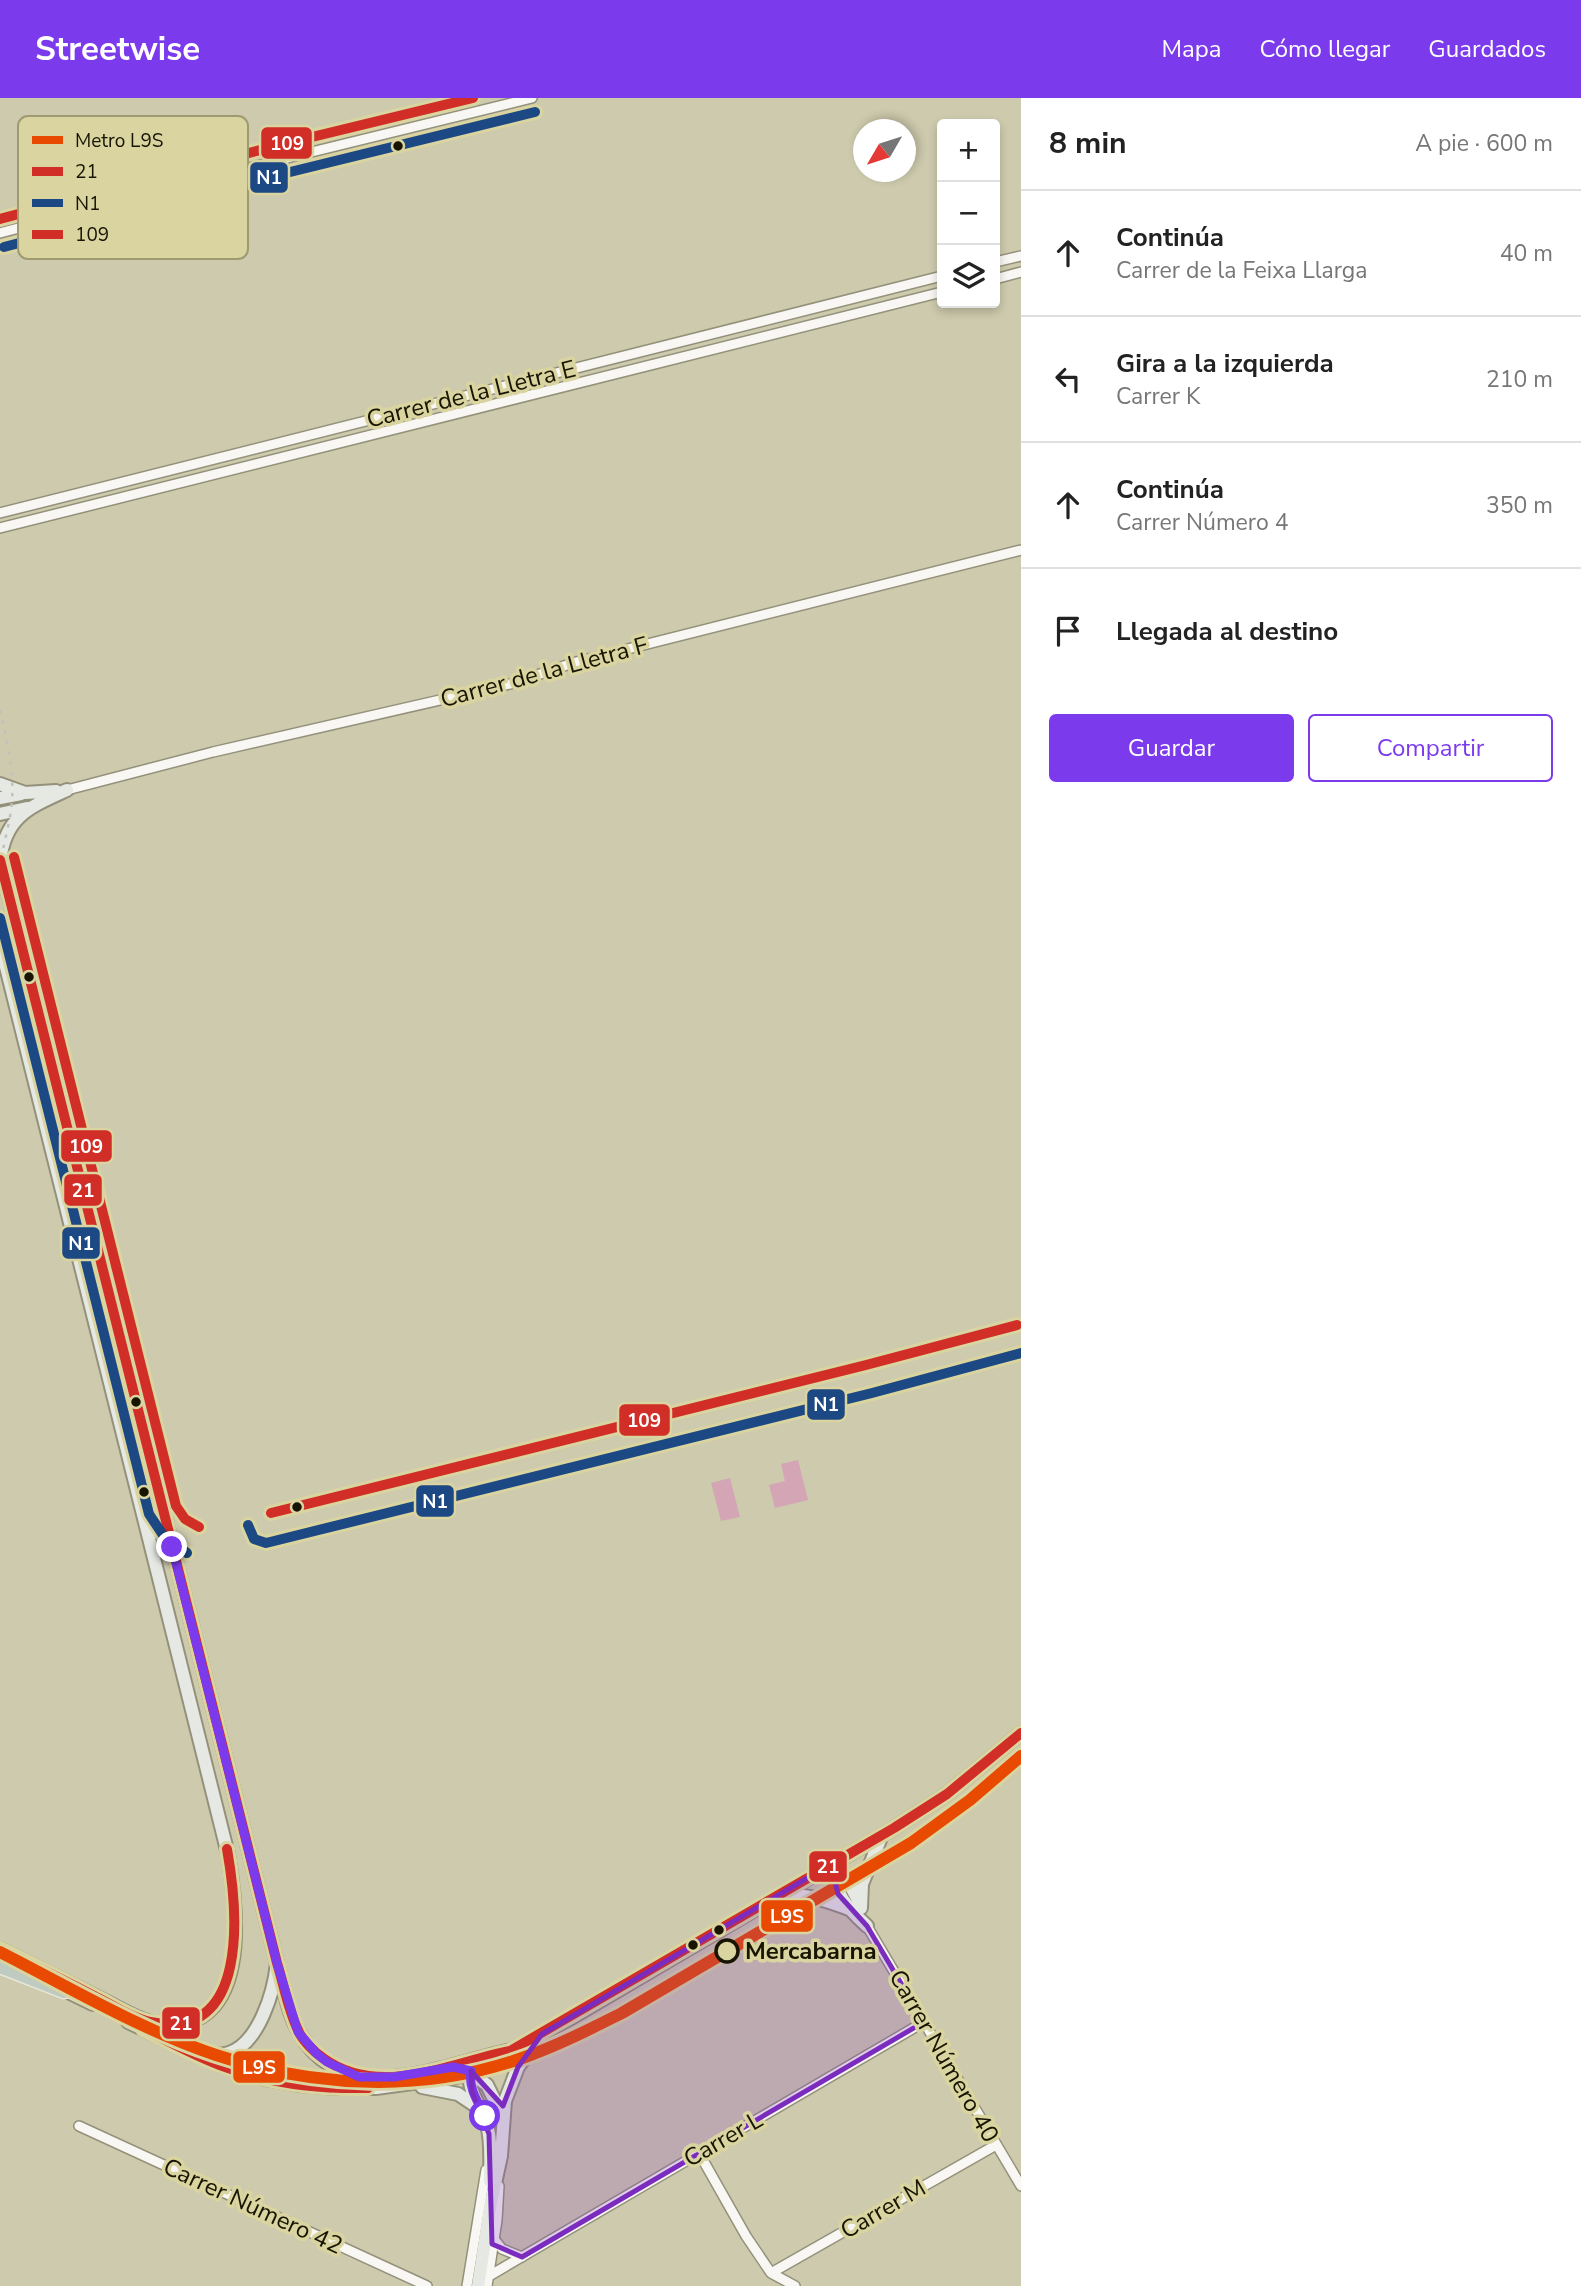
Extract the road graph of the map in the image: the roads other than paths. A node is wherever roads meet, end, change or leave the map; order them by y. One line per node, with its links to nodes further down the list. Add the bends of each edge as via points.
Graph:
1 (532, 98): 2 (street)
2 (248, 168)
3 (18, 228): 4 (street)
4 (0, 233)
5 (1021, 256): 6 (street)
6 (1000, 261)
7 (1021, 272): 9 (street)
8 (937, 277): 11 (street, Carrer de la Lletra E)
9 (1000, 278)
10 (937, 293): 12 (street, Carrer de la Lletra E)
11 (0, 513)
12 (0, 528)
13 (1021, 550): 15 (street, Carrer de la Lletra F, via 576,662 510,684)
14 (0, 784): 16 (street)
15 (67, 790): 16 (street); 18 (street)
16 (25, 793): 17 (street)
17 (0, 798)
18 (27, 808): 19 (street); 20 (street, via 8,832)
19 (0, 814)
20 (0, 860): 30 (street)
21 (0, 943): 28 (street, via 228,1854 235,1906 234,1952 223,1991 215,2006 183,2024 142,2019)
22 (1021, 1733): 23 (street, via 947,1794)
23 (883, 1835): 24 (street); 26 (street)
24 (831, 1864): 25 (street); 26 (street, via 838,1894)
25 (771, 1900): 26 (street, via 794,1895); 34 (street)
26 (855, 1909): 27 (street)
27 (867, 1926): 33 (street, Carrer Número 40)
28 (0, 1949)
29 (0, 1956): 32 (street)
30 (277, 1963): 36 (street, via 273,1992 249,2039 222,2055); 38 (street, via 298,2032 335,2067 370,2078)
31 (0, 1965): 32 (highway)
32 (64, 1990): 36 (street)
33 (924, 2022): 44 (street, Carrer Número 40); 45 (street, Carrer L)
34 (542, 2034): 35 (street); 42 (street, via 518,2067)
35 (510, 2051): 37 (street); 39 (street, via 493,2064)
36 (195, 2053): 40 (street, via 244,2073 301,2085 355,2089)
37 (491, 2055): 38 (street); 39 (street)
38 (453, 2067): 39 (street)
39 (471, 2071): 40 (street); 41 (street, via 472,2092); 42 (street, via 492,2092)
40 (408, 2085): 41 (street, via 463,2096)
41 (485, 2116): 46 (street)
42 (503, 2117): 46 (street)
43 (79, 2126): 52 (street, Carrer Número 42)
44 (996, 2145): 47 (street, Carrer Número 40); 50 (street, Carrer M)
45 (699, 2153): 49 (street, Carrer L); 50 (street)
46 (495, 2155): 48 (street); 48 (street); 53 (street, via 481,2190)
47 (1021, 2186)
48 (490, 2241): 49 (street); 51 (street); 54 (street)
49 (522, 2257): 51 (street, Carrer L)
50 (771, 2273): 55 (street)
51 (488, 2281)
52 (427, 2286)
53 (467, 2286)
54 (478, 2286)
55 (795, 2286)

